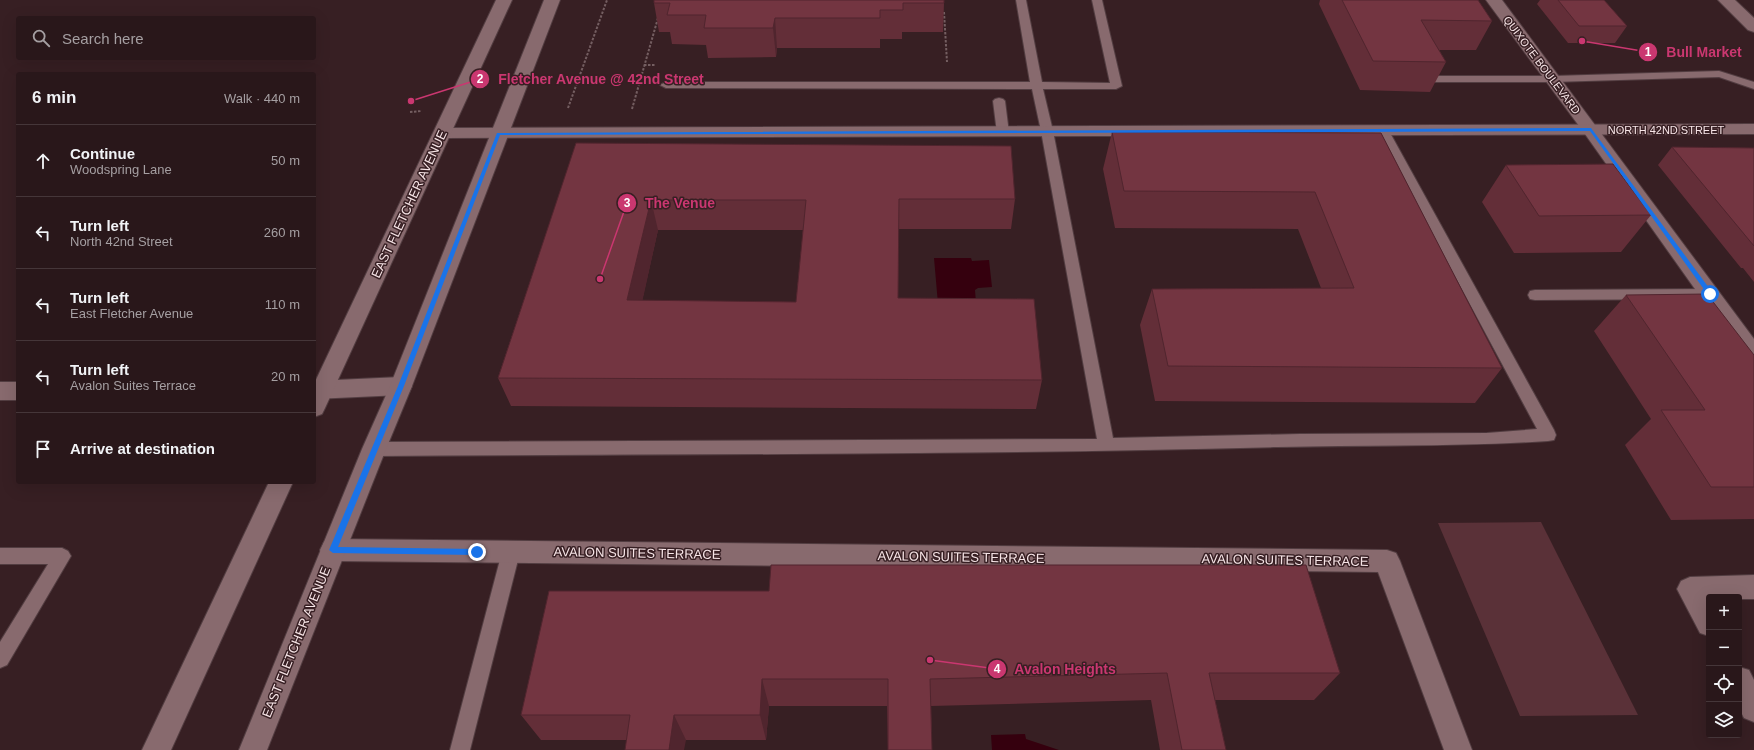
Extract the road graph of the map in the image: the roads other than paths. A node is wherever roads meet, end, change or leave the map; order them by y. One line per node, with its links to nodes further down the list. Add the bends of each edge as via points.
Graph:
1 (504, 0): 19 (street, EAST FLETCHER AVENUE)
2 (552, 0): 20 (street, EAST FLETCHER AVENUE)
3 (1021, 0): 12 (lane)
4 (1097, 0): 12 (lane, via 1116,86)
5 (1494, 0): 9 (street, QUIXOTE BOULEVARD)
6 (1726, 0): 7 (street)
7 (1754, 28)
8 (1431, 79): 9 (lane)
9 (1553, 79): 11 (lane, via 1719,74); 14 (street, QUIXOTE BOULEVARD)
10 (666, 85): 12 (lane)
11 (1754, 86)
12 (1037, 87): 16 (lane)
13 (999, 101): 18 (lane)
14 (1591, 130): 15 (street, NORTH 42ND STREET); 17 (street, NORTH 42ND STREET); 21 (street, QUIXOTE BOULEVARD)
15 (1754, 130)
16 (1047, 131): 17 (street, NORTH 42ND STREET); 18 (street, NORTH 42ND STREET); 28 (lane)
17 (1383, 131): 28 (lane, via 1548,435 1487,439)
18 (1004, 132): 20 (street, NORTH 42ND STREET)
19 (443, 133): 20 (street, NORTH 42ND STREET); 27 (street, EAST FLETCHER AVENUE)
20 (498, 134): 24 (street, EAST FLETCHER AVENUE)
21 (1710, 294): 22 (lane); 23 (street, QUIXOTE BOULEVARD)
22 (1535, 295)
23 (1754, 355)
24 (401, 386): 27 (street); 29 (street, EAST FLETCHER AVENUE)
25 (0, 391): 26 (street)
26 (16, 392)
27 (317, 396)
28 (1106, 444): 29 (lane)
29 (374, 449): 31 (street, EAST FLETCHER AVENUE)
30 (280, 484): 38 (street)
31 (333, 550): 32 (street, AVALON SUITES TERRACE); 42 (street, EAST FLETCHER AVENUE)
32 (511, 552): 43 (lane); 44 (street, AVALON SUITES TERRACE, via 1387,561)
33 (0, 556): 36 (lane, via 62,556)
34 (1754, 587): 35 (street, via 1690,588)
35 (1706, 618)
36 (0, 659)
37 (1742, 686): 39 (street)
38 (184, 690): 40 (street); 41 (street)
39 (1754, 708)
40 (156, 750)
41 (172, 750)
42 (253, 750)
43 (460, 750)
44 (1458, 750)

